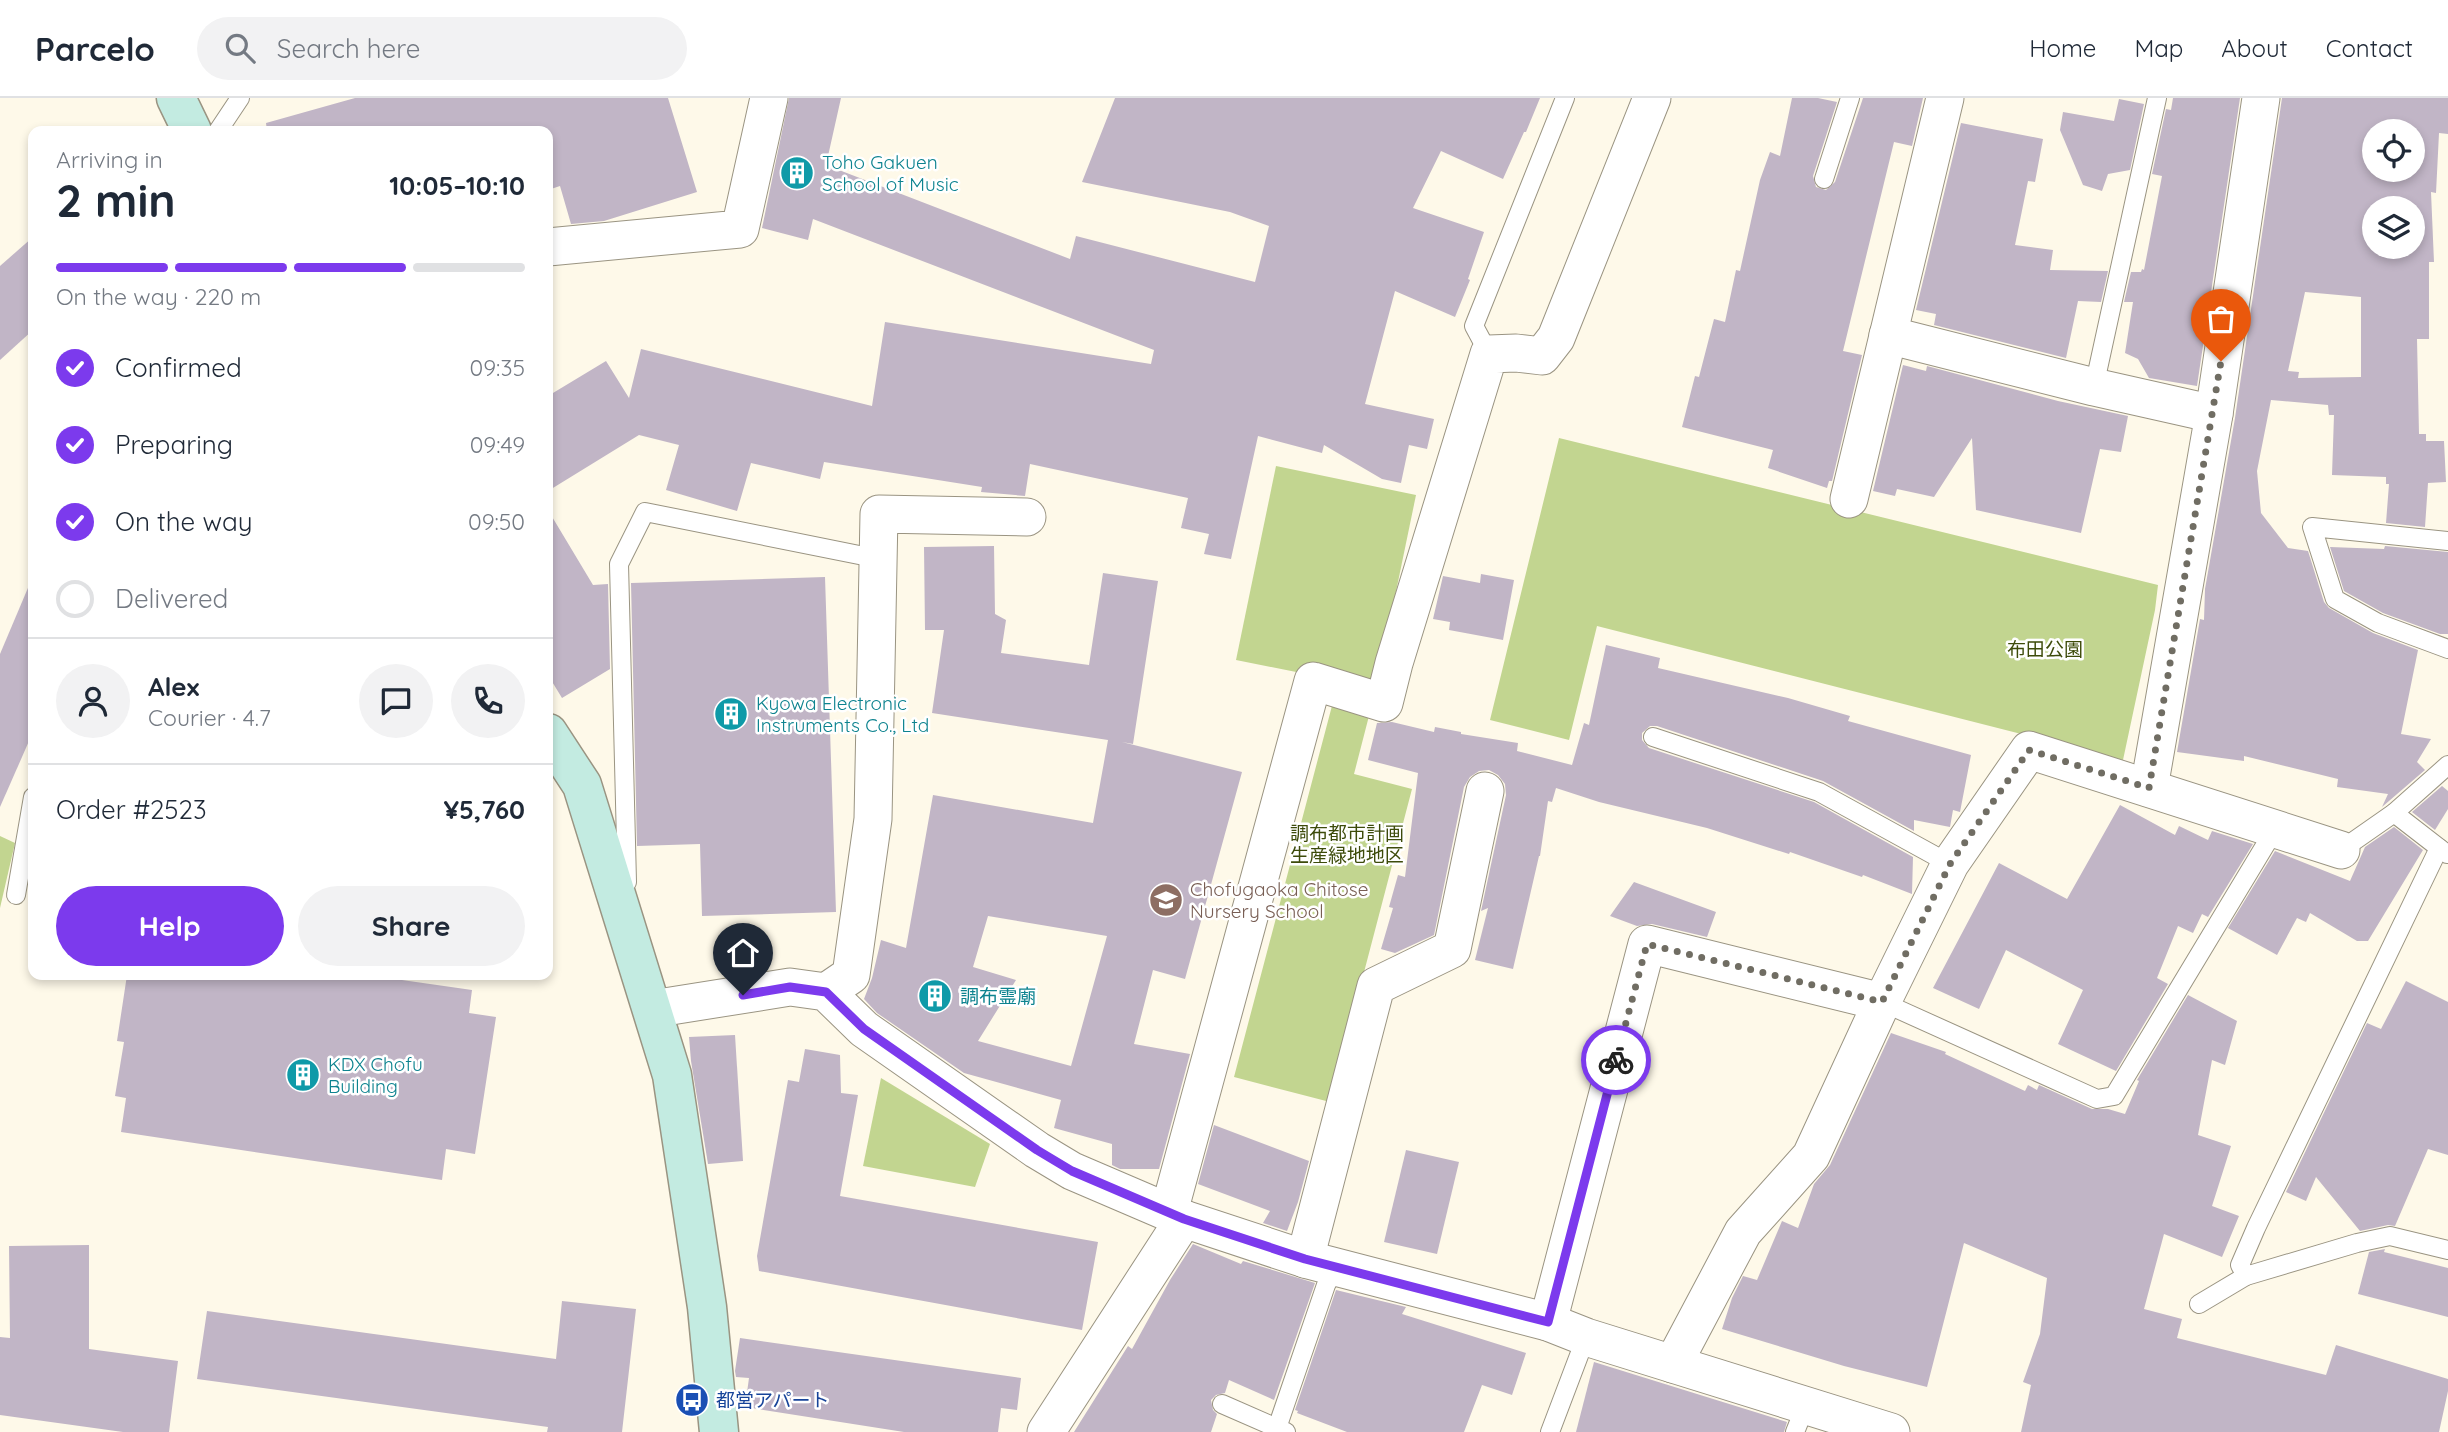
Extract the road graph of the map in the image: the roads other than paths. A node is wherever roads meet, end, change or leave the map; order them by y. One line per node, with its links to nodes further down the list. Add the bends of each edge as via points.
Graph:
1 (176, 98): 10 (street)
2 (240, 98): 11 (lane)
3 (769, 98): 13 (street, via 740,229)
4 (1565, 98): 15 (lane, via 1474,326)
5 (1652, 98): 15 (street, via 1556,338 1542,356)
6 (1850, 98): 12 (lane)
7 (1945, 98): 14 (street)
8 (2157, 98): 16 (lane)
9 (2261, 98): 17 (street)
10 (190, 126)
11 (221, 126)
12 (1824, 179)
13 (553, 247)
14 (1888, 335): 16 (street); 18 (street)
15 (1489, 354): 39 (street, via 1384,703 1313,681)
16 (2094, 387): 17 (street)
17 (2214, 414): 26 (street)
18 (1849, 499)
19 (1027, 517): 21 (street, via 879,514)
20 (2448, 541): 22 (lane, via 2312,527 2335,599 2378,623)
21 (879, 559): 34 (lane, via 645,512 619,564 627,882); 36 (street, via 873,819 851,975)
22 (2448, 649)
23 (1653, 737): 33 (lane, via 1819,792)
24 (553, 741): 34 (street, via 582,785)
25 (2448, 765): 28 (lane)
26 (2149, 788): 30 (street); 33 (street, via 2029,750)
27 (1485, 791): 41 (street, via 1452,948 1376,986)
28 (2394, 813): 31 (lane); 32 (lane)
29 (28, 826): 35 (lane)
30 (2275, 829): 31 (street); 37 (lane, via 2114,1096 2097,1099)
31 (2342, 850)
32 (2444, 852): 42 (lane, via 2256,1228 2240,1265)
33 (1950, 864): 37 (street)
34 (614, 892): 38 (street)
35 (16, 895)
36 (826, 992): 38 (street, via 790,987); 39 (street, via 864,1029 1037,1150 1072,1171)
37 (1882, 1002): 44 (street, via 1647,944); 46 (street, via 1811,1156 1743,1232)
38 (652, 1009): 50 (street, via 677,1101 707,1307)
39 (1177, 1215): 41 (street); 51 (street)
40 (2448, 1250): 42 (lane, via 2390,1236)
41 (1321, 1263): 44 (street); 49 (lane, via 1326,1285)
42 (2246, 1276): 43 (lane)
43 (2199, 1304)
44 (1548, 1322): 45 (street)
45 (1586, 1337): 46 (street); 52 (lane)
46 (1673, 1364): 48 (street)
47 (1222, 1404): 49 (lane)
48 (1800, 1419): 53 (street)
49 (1282, 1430)
50 (719, 1432)
51 (1046, 1432)
52 (1550, 1432)
53 (1891, 1432)

